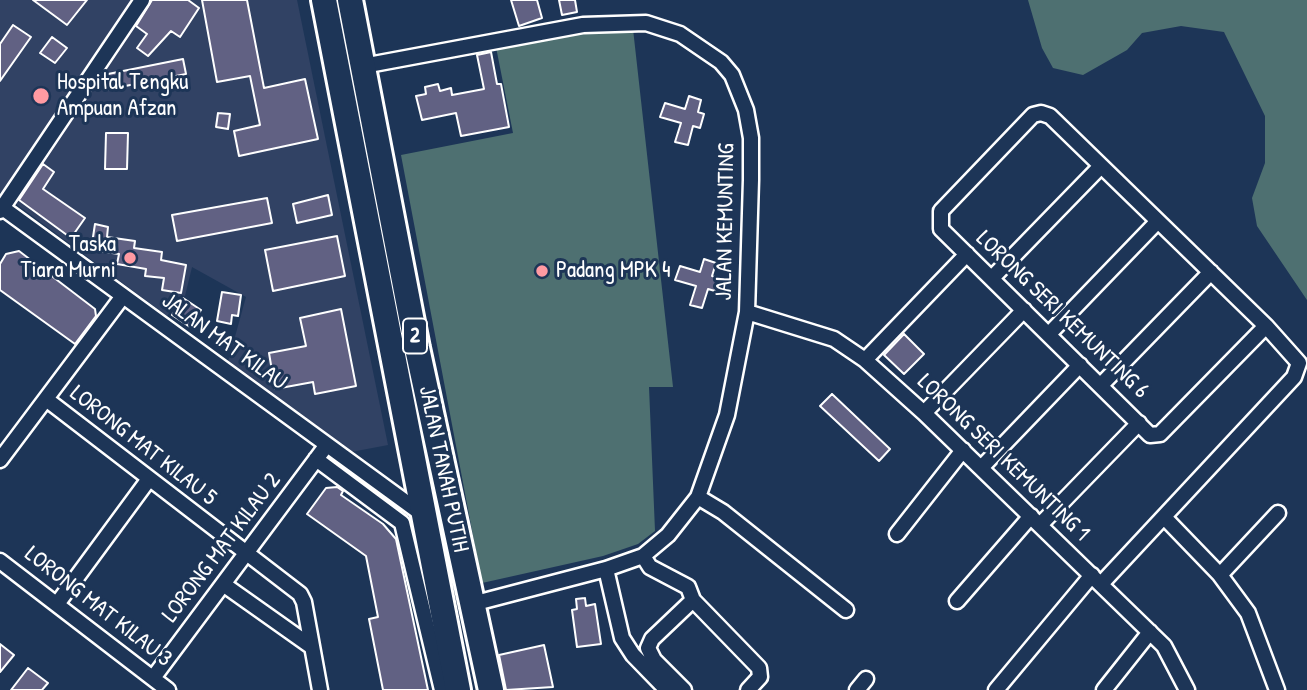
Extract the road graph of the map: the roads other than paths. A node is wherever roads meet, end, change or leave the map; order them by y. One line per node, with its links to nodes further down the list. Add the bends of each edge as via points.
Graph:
1 (142, 0): 6 (street)
2 (324, 0): 30 (highway, JALAN TANAH PUTIH / 2)
3 (350, 0): 4 (highway, JALAN TANAH PUTIH / 2)
4 (363, 66): 13 (street, JALAN KEMUNTING, via 606,22 666,27 694,41 732,75 746,110 751,138); 45 (highway, JALAN TANAH PUTIH / 2)
5 (1101, 166): 7 (street); 8 (street, LORONG SERI KEMUNTING 6, via 1050,116 1033,115 941,211 941,229); 10 (street)
6 (1, 208): 11 (street, JALAN MAT KILAU)
7 (1158, 221): 9 (street); 15 (street)
8 (967, 254): 10 (street, LORONG SERI KEMUNTING 6); 16 (street)
9 (1211, 272): 14 (street); 18 (street)
10 (992, 278): 12 (street, LORONG SERI KEMUNTING 6)
11 (123, 296): 19 (street); 22 (street, JALAN MAT KILAU)
12 (1024, 310): 15 (street, LORONG SERI KEMUNTING 6); 20 (street)
13 (747, 312): 16 (street, LORONG SERI KEMUNTING 1, via 834,339); 28 (street, JALAN KEMUNTING, via 727,415)
14 (1266, 326): 21 (street, LORONG SERI KEMUNTING 6, via 1160,434 1150,435); 31 (street, via 1299,363 1297,373)
15 (1049, 334): 17 (street, LORONG SERI KEMUNTING 6)
16 (865, 360): 20 (street, LORONG SERI KEMUNTING 1)
17 (1080, 365): 18 (street, LORONG SERI KEMUNTING 6); 26 (street)
18 (1101, 385): 21 (street, LORONG SERI KEMUNTING 6)
19 (46, 399): 25 (street); 27 (street, LORONG MAT KILAU 5)
20 (924, 413): 23 (street, LORONG SERI KEMUNTING 1)
21 (1139, 423): 32 (street)
22 (326, 446): 24 (street, LORONG MAT KILAU 2); 30 (street, JALAN MAT KILAU)
23 (963, 450): 26 (street, LORONG SERI KEMUNTING 1); 33 (street)
24 (316, 459): 34 (street, LORONG MAT KILAU 2); 42 (street, via 402,523)
25 (0, 460)
26 (981, 468): 32 (street, LORONG SERI KEMUNTING 1)
27 (149, 480): 34 (street, LORONG MAT KILAU 5); 44 (street)
28 (698, 497): 35 (street, JALAN KEMUNTING); 46 (street)
29 (1278, 513): 38 (street)
30 (422, 514): 42 (highway, JALAN TANAH PUTIH / 2)
31 (1164, 517): 38 (street); 39 (street)
32 (1035, 520): 39 (street, LORONG SERI KEMUNTING 1); 43 (street)
33 (897, 534)
34 (245, 554): 40 (street, LORONG MAT KILAU 2); 48 (street, LORONG MAT KILAU 5, via 300,594)
35 (643, 556): 37 (street, JALAN KEMUNTING); 41 (street, via 650,567 688,587)
36 (0, 561): 44 (street, LORONG MAT KILAU 3)
37 (606, 569): 45 (street, JALAN KEMUNTING); 56 (street, via 622,638)
38 (1220, 575): 61 (street, via 1248,613)
39 (1096, 580): 47 (street, LORONG SERI KEMUNTING 1); 58 (street)
40 (223, 584): 48 (street); 49 (street, LORONG MAT KILAU 2)
41 (693, 600): 51 (street, via 758,667 760,677); 57 (street, via 648,648)
42 (432, 601): 54 (street); 55 (highway, JALAN TANAH PUTIH / 2)
43 (957, 601)
44 (57, 604): 49 (street, LORONG MAT KILAU 3)
45 (472, 604): 50 (highway, JALAN TANAH PUTIH / 2)
46 (846, 610)
47 (1150, 632): 59 (street); 60 (street, LORONG SERI KEMUNTING 1, via 1164,646)
48 (312, 647): 53 (street, LORONG MAT KILAU 5)
49 (153, 678): 52 (street, LORONG MAT KILAU 3)
50 (495, 685)
51 (750, 689)
52 (169, 690)
53 (320, 690)
54 (442, 690)
55 (458, 690)
56 (667, 690)
57 (684, 690)
58 (996, 690)
59 (1104, 690)
60 (1187, 690)
61 (1277, 690)

